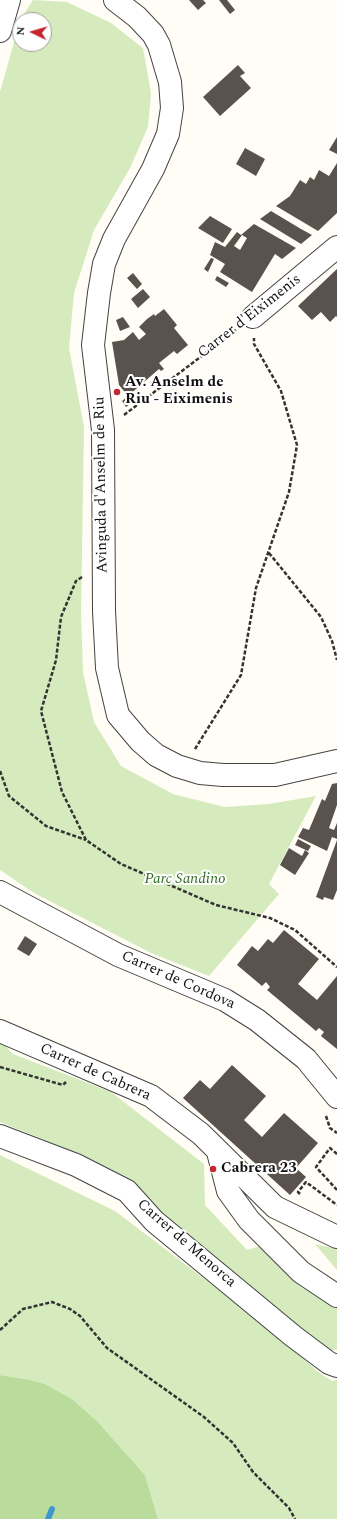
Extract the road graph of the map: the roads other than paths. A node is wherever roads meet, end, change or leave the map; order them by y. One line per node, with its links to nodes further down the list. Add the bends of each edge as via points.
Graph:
1 (10, 0): 3 (street)
2 (116, 0): 6 (street, Avinguda d'Anselm de Riu, via 138,17 159,45 170,82 172,108 168,134 153,169 114,238 104,264 93,344 103,430 107,668 118,716 156,755 200,773 276,775)
3 (0, 31)
4 (337, 246): 5 (street, Carrer d'Eiximenis)
5 (253, 317)
6 (337, 761)
7 (0, 892): 9 (street, Carrer de Cordova, via 118,954 225,1000 257,1020 306,1059)
8 (0, 1031): 11 (street, Carrer de Cabrera, via 151,1096 201,1134)
9 (337, 1097)
10 (0, 1136): 14 (street, Carrer de Menorca, via 76,1165 127,1191 166,1231 293,1336 329,1363)
11 (218, 1152): 12 (street, Carrer de Cabrera, via 276,1207); 13 (street, via 228,1191 249,1220 302,1272)
12 (337, 1237)
13 (337, 1296)
14 (337, 1366)

